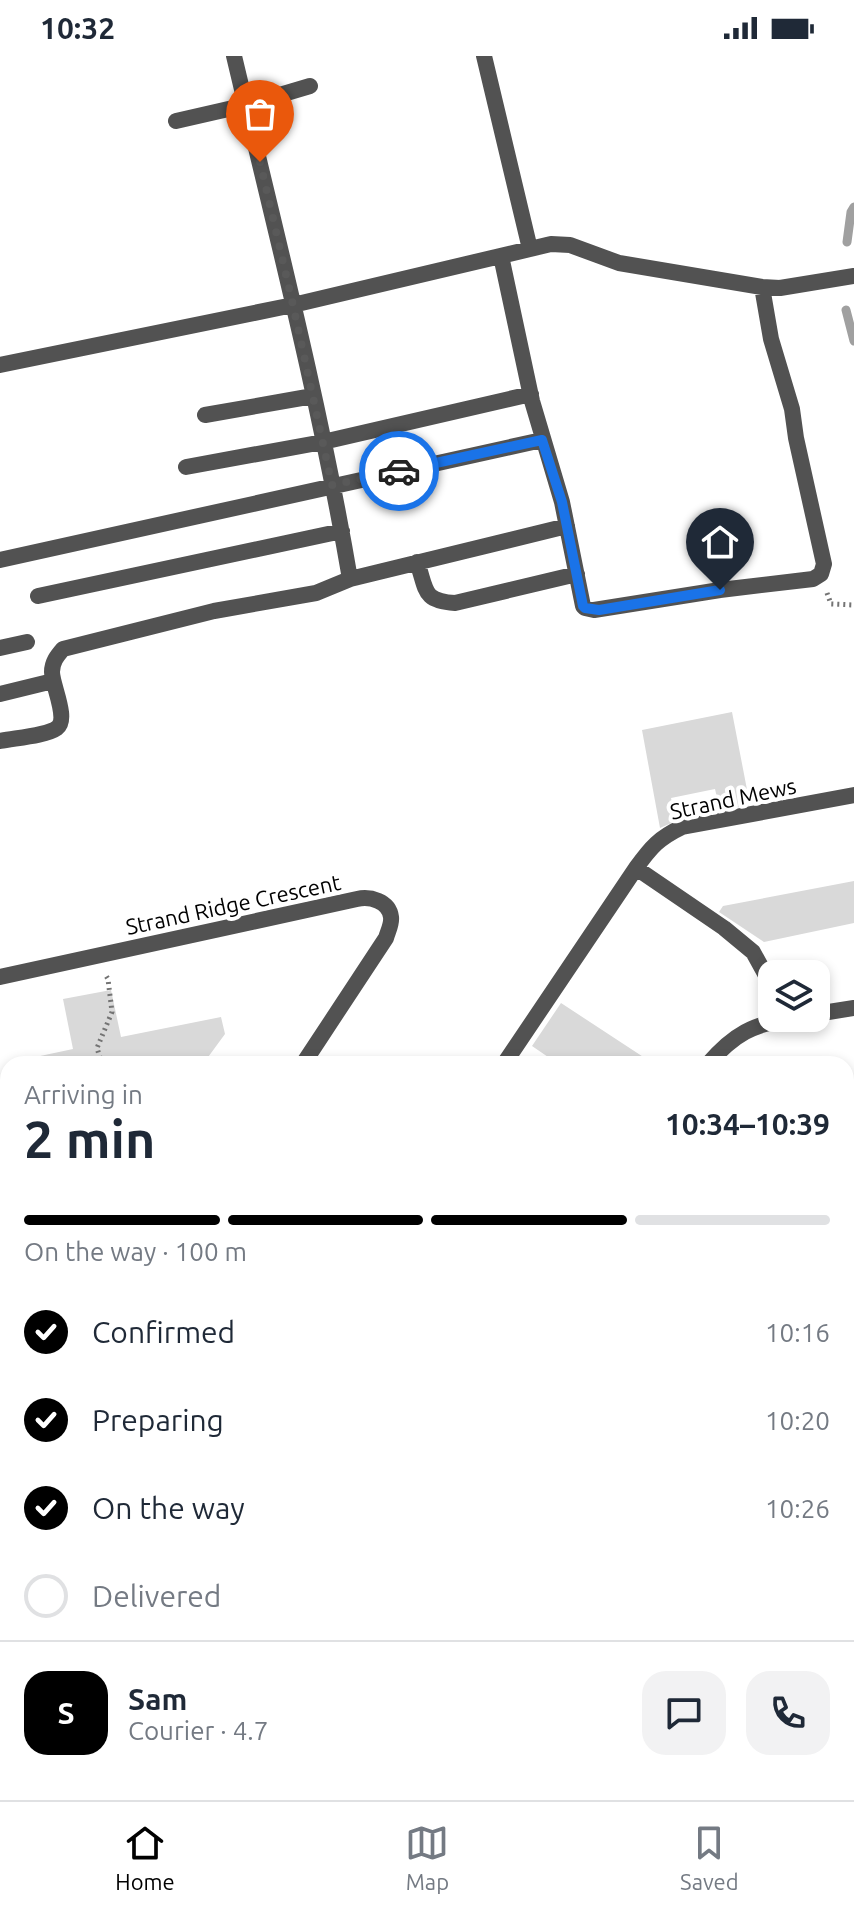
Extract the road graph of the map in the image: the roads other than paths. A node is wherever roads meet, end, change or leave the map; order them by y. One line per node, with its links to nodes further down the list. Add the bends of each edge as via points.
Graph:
1 (234, 56): 4 (street)
2 (484, 56): 6 (street)
3 (310, 86): 4 (street)
4 (246, 105): 5 (street); 10 (street)
5 (176, 121)
6 (530, 249): 7 (street); 9 (street, via 570,245 619,263)
7 (501, 256): 10 (street); 12 (street)
8 (854, 276): 9 (street)
9 (762, 287): 23 (street, via 824,564 821,574 594,610 583,606)
10 (293, 305): 11 (street); 13 (street)
11 (0, 365)
12 (531, 394): 15 (street); 16 (street)
13 (313, 396): 14 (street); 16 (street)
14 (205, 415)
15 (542, 440): 18 (street); 19 (street)
16 (323, 442): 17 (street); 18 (street)
17 (186, 467)
18 (332, 485): 20 (street); 21 (street)
19 (567, 526): 22 (street); 23 (street)
20 (342, 531): 24 (street); 25 (street)
21 (0, 560)
22 (417, 562): 23 (street, via 429,596 437,602 455,603); 24 (street)
23 (577, 574)
24 (350, 579): 28 (street, via 316,593 214,611 63,649 54,663)
25 (38, 596)
26 (27, 642): 27 (street)
27 (0, 648)
28 (53, 681): 29 (street); 30 (street, via 61,713 57,728)
29 (0, 694)
30 (0, 741)
31 (854, 795): 32 (street, Strand Mews, via 682,827 663,836)
32 (636, 868): 33 (street, via 724,928); 39 (street, Strand Mews)
33 (758, 961)
34 (0, 977): 38 (street, Strand Ridge Crescent, via 364,897 379,901 391,914 386,938)
35 (854, 1008): 36 (street)
36 (830, 1012)
37 (758, 1026): 40 (street)
38 (308, 1056)
39 (509, 1056)
40 (715, 1056)

